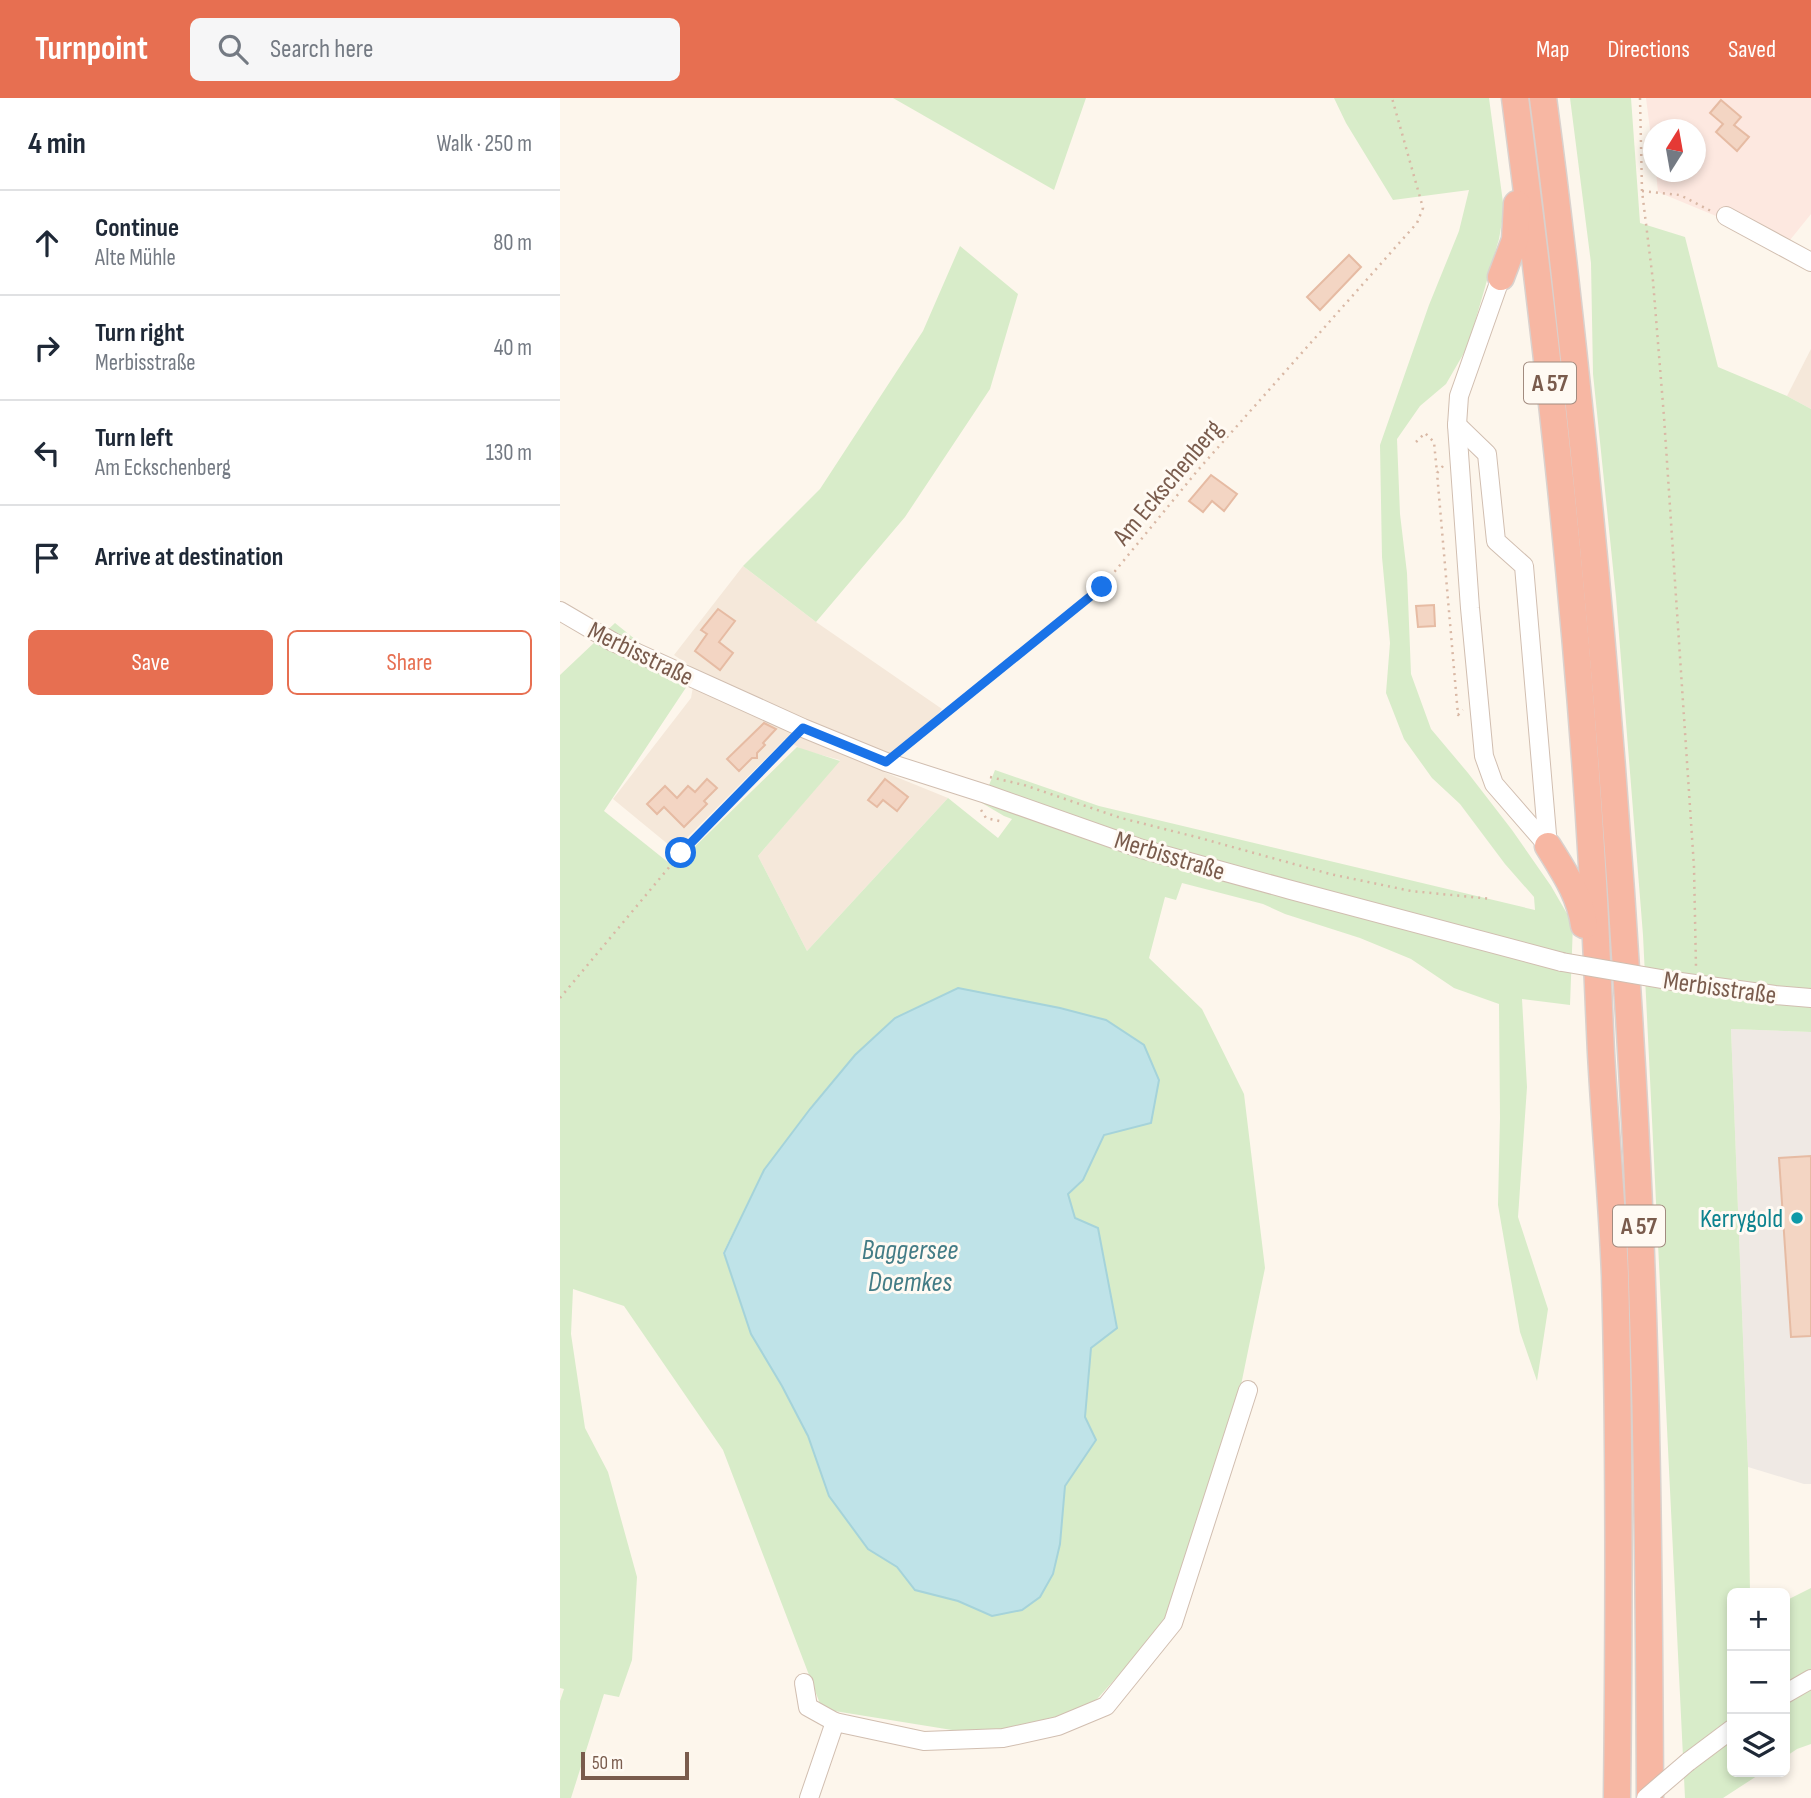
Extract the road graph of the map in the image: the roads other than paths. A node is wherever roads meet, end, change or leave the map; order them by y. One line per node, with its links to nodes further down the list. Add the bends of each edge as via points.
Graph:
1 (1515, 98): 3 (highway, A 57)
2 (1543, 98): 20 (highway, A 57, via 1588,487 1622,898 1643,1346)
3 (1520, 136): 6 (highway, via 1515,240); 11 (highway, A 57, via 1574,631)
4 (1726, 216): 5 (street)
5 (1811, 262)
6 (1501, 277): 7 (street, via 1459,396)
7 (1457, 425): 9 (street, via 1484,756 1494,784); 9 (street, via 1487,454 1496,541 1524,566)
8 (560, 611): 10 (street, Merbisstraße, bridge, via 613,642 886,762 1142,849 1562,962 1696,985)
9 (1548, 846): 11 (highway, via 1582,910)
10 (1811, 998)
11 (1601, 1055): 19 (highway, A 57, via 1616,1325)
12 (1248, 1390): 16 (street, via 1173,1623 1106,1706 1058,1726 1003,1738 924,1741)
13 (1811, 1679): 15 (street)
14 (804, 1684): 16 (street, via 808,1707)
15 (1790, 1691)
16 (835, 1722): 18 (street)
17 (1727, 1733): 20 (street, bridge)
18 (809, 1798)
19 (1617, 1798)
20 (1648, 1798)

